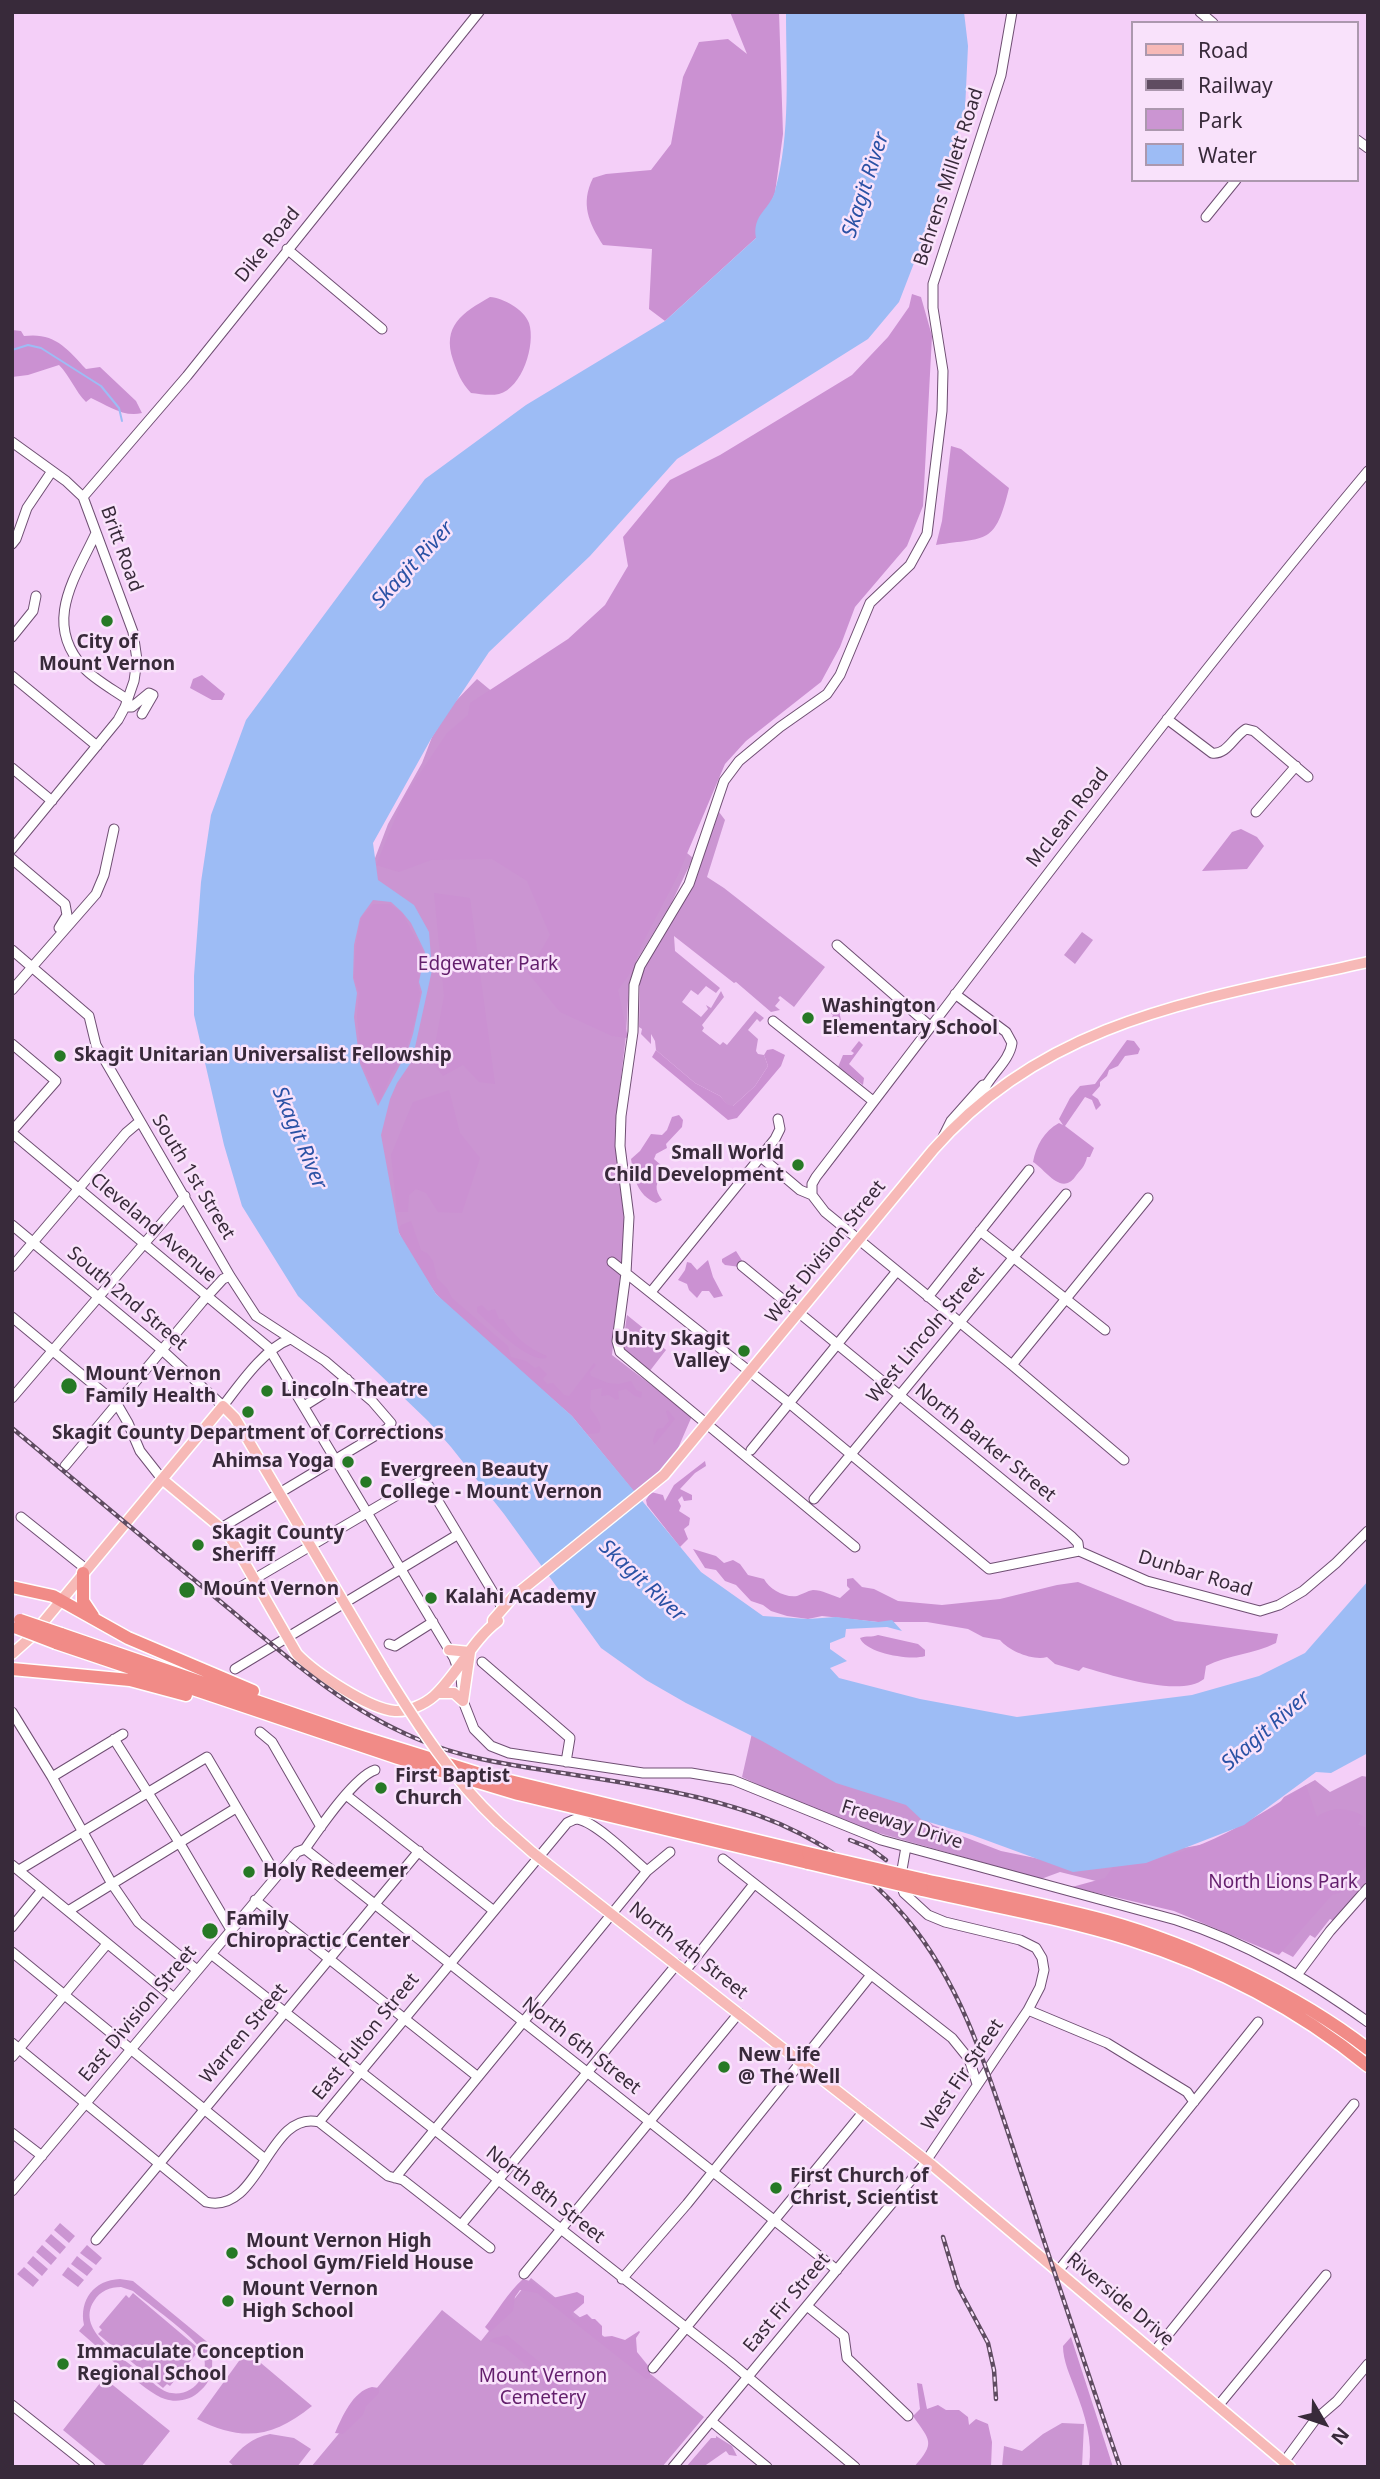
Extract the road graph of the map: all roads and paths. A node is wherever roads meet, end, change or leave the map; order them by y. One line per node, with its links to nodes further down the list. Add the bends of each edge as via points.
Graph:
1 (479, 12): 5 (street, Dike Road)
2 (1012, 12): 62 (street, Behrens Millett Road, via 1001,75 933,284 943,371 927,534 910,565 870,603 827,694 739,761 724,781 689,884 640,966 634,985 620,1146 629,1217)
3 (1234, 182): 4 (street)
4 (1206, 217)
5 (287, 249): 6 (street); 10 (street, Dike Road)
6 (382, 329)
7 (12, 442): 8 (street, Britt Road)
8 (52, 471): 10 (street, Britt Road); 12 (street, via 27,508)
9 (1368, 471): 18 (street, McLean Road)
10 (83, 497): 11 (street, Britt Road)
11 (96, 533): 16 (street, Britt Road, via 134,632 137,660); 16 (street, via 66,595 63,617 69,649 86,670)
12 (12, 544)
13 (36, 596): 14 (street, via 33,611)
14 (12, 637)
15 (12, 676): 19 (street)
16 (127, 704): 17 (street, via 132,707 149,693 153,695); 19 (street)
17 (142, 714)
18 (1167, 719): 20 (street, via 1217,754 1236,735 1246,729 1254,731); 34 (street, McLean Road)
19 (97, 746): 23 (street)
20 (1296, 766): 22 (street); 24 (street)
21 (12, 768): 23 (street)
22 (1308, 777)
23 (52, 802): 26 (street)
24 (1256, 812)
25 (114, 829): 28 (street, via 96,894)
26 (12, 849)
27 (12, 859): 28 (street, via 65,904 67,915 56,931)
28 (56, 940): 32 (street)
29 (837, 945): 36 (street)
30 (12, 950): 32 (street)
31 (1368, 962): 40 (main road, West Division Street, via 1124,1021 1080,1040)
32 (32, 967): 33 (street); 42 (street, South 1st Street, via 89,1016 96,1045)
33 (12, 990)
34 (955, 994): 36 (street, McLean Road); 38 (street, via 1010,1037 1009,1054)
35 (773, 1021): 39 (street)
36 (931, 1027): 39 (street, McLean Road)
37 (12, 1044): 43 (street, via 56,1081)
38 (987, 1082): 40 (street); 44 (street, via 951,1121)
39 (873, 1101): 49 (street, McLean Road, via 816,1177)
40 (983, 1102): 44 (main road, West Division Street)
41 (778, 1119): 45 (street, via 779,1133)
42 (139, 1122): 47 (street); 50 (street, South 1st Street)
43 (12, 1132): 47 (street, Cleveland Avenue)
44 (942, 1140): 54 (main road, West Division Street)
45 (761, 1157): 49 (street); 64 (street)
46 (1029, 1170): 53 (street)
47 (78, 1188): 55 (street); 56 (street, Cleveland Avenue)
48 (1066, 1194): 57 (street, West Lincoln Street)
49 (812, 1195): 54 (street)
50 (185, 1196): 56 (street); 63 (street, South 1st Street)
51 (1148, 1198): 68 (street)
52 (12, 1225): 55 (street, South 2nd Street)
53 (980, 1231): 57 (street); 67 (street)
54 (858, 1240): 61 (street); 69 (main road, West Division Street)
55 (33, 1243): 60 (street); 65 (street, South 2nd Street)
56 (144, 1243): 65 (street); 66 (street, Cleveland Avenue)
57 (1013, 1258): 68 (street); 71 (street, West Lincoln Street)
58 (612, 1262): 62 (street)
59 (742, 1266): 69 (street, North Barker Street)
60 (12, 1267)
61 (897, 1271): 67 (street); 74 (street)
62 (626, 1273): 64 (street); 87 (street, Behrens Millett Road, via 617,1341 620,1352)
63 (230, 1276): 66 (street); 73 (street, South 1st Street, via 256,1316)
64 (651, 1292): 79 (street)
65 (98, 1297): 75 (street); 76 (street, South 2nd Street)
66 (207, 1297): 76 (street); 77 (street, Cleveland Avenue)
67 (928, 1297): 71 (street)
68 (1066, 1300): 72 (street); 78 (street)
69 (798, 1312): 74 (street, North Barker Street); 79 (main road, West Division Street)
70 (12, 1317): 75 (street)
71 (960, 1322): 78 (street); 81 (street, West Lincoln Street)
72 (1105, 1331)
73 (290, 1339): 77 (street); 80 (street, South 1st Street)
74 (838, 1344): 81 (street, North Barker Street); 83 (street)
75 (53, 1350): 82 (street); 84 (street)
76 (162, 1350): 84 (street); 85 (street, South 2nd Street)
77 (270, 1351): 85 (street); 86 (street)
78 (1012, 1365): 91 (street)
79 (750, 1372): 83 (street); 87 (main road, West Division Street)
80 (347, 1380): 86 (street); 90 (street, South 1st Street, via 391,1425)
81 (899, 1395): 89 (street, West Lincoln Street); 103 (street, North Barker Street, via 1071,1536)
82 (12, 1398)
83 (789, 1403): 88 (street); 89 (street)
84 (117, 1404): 92 (street); 93 (street, via 140,1451)
85 (223, 1406): 93 (main road); 94 (main road, South 2nd Street, via 235,1418)
86 (304, 1406): 90 (street)
87 (706, 1425): 102 (street); 109 (main road, West Division Street, via 664,1475)
88 (751, 1450)
89 (850, 1455): 95 (street, West Lincoln Street); 103 (street, via 989,1569)
90 (335, 1459): 94 (street); 96 (street)
91 (1124, 1460)
92 (65, 1466)
93 (162, 1479): 98 (main road); 105 (main road)
94 (278, 1492): 98 (street); 101 (main road, South 2nd Street)
95 (814, 1499)
96 (367, 1512): 100 (street, via 423,1482); 101 (street); 104 (street)
97 (21, 1517): 105 (street)
98 (221, 1528): 106 (main road)
99 (1368, 1531): 103 (street, Dunbar Road, via 1303,1591 1260,1611 1147,1581)
100 (457, 1535): 104 (street); 112 (street)
101 (310, 1545): 106 (street); 111 (main road, South 2nd Street)
102 (855, 1547)
103 (1079, 1551)
104 (402, 1569): 111 (street); 113 (street)
105 (85, 1571): 110 (main road); 115 (highway, via 83,1601)
106 (253, 1579): 108 (street); 117 (main road)
107 (12, 1587): 110 (highway)
108 (239, 1588)
109 (521, 1592): 112 (main road, West Division Street); 116 (main road, West Division Street)
110 (61, 1600): 115 (highway); 122 (main road)
111 (345, 1604): 117 (street); 132 (main road, South 2nd Street, bridge)
112 (503, 1609): 116 (main road, West Division Street)
113 (433, 1622): 119 (street, via 395,1646); 120 (street)
114 (15, 1623): 118 (highway, bridge)
115 (100, 1624): 130 (highway)
116 (493, 1625): 121 (main road, West Division Street)
117 (287, 1637): 126 (street); 127 (main road, via 311,1669 381,1708 409,1709)
118 (58, 1639): 130 (highway); 133 (highway)
119 (388, 1644)
120 (449, 1650): 121 (main road); 124 (street)
121 (470, 1652): 124 (main road, West Division Street); 128 (main road)
122 (12, 1654)
123 (482, 1662): 134 (street, via 570,1738)
124 (458, 1668): 127 (main road, West Division Street); 128 (street, Freeway Drive)
125 (12, 1669): 133 (highway, via 146,1684)
126 (235, 1669)
127 (437, 1693): 128 (main road, via 454,1693)
128 (463, 1701): 134 (street, Freeway Drive, via 474,1729 491,1746)
129 (12, 1713): 136 (street)
130 (313, 1719): 148 (highway, via 477,1773)
131 (260, 1732): 140 (street, via 272,1742)
132 (441, 1755): 147 (main road, North 4th Street, bridge, via 482,1807)
133 (398, 1758): 148 (highway, via 544,1801)
134 (566, 1762): 143 (street, Freeway Drive, via 733,1780 859,1833)
135 (375, 1770): 138 (street, East Division Street)
136 (52, 1777): 137 (street, via 118,1736); 141 (street)
137 (147, 1791): 139 (street, via 207,1757); 141 (street); 142 (street)
138 (346, 1795): 140 (street, East Division Street); 145 (street)
139 (236, 1808): 142 (street); 152 (street)
140 (321, 1827): 144 (street, East Division Street)
141 (83, 1832): 150 (street); 153 (street)
142 (179, 1842): 153 (street); 164 (street)
143 (906, 1847): 173 (street, Freeway Drive, via 1217,1933); 177 (street, West Fir Street, via 900,1881 904,1893 928,1915 1035,1948 1044,1970)
144 (304, 1849): 152 (street, East Division Street); 159 (street, North 6th Street)
145 (419, 1851): 159 (street, Warren Street); 161 (street)
146 (670, 1852): 151 (street)
147 (539, 1857): 151 (street, East Fulton Street, via 567,1822 575,1819 611,1839); 161 (street, East Fulton Street); 162 (main road, North 4th Street)
148 (808, 1858): 155 (highway, bridge)
149 (723, 1859): 154 (street)
150 (15, 1868): 157 (street)
151 (647, 1871): 162 (street)
152 (279, 1873): 158 (street, East Division Street)
153 (112, 1884): 160 (street); 171 (street, via 138,1922)
154 (754, 1884): 170 (street); 172 (street)
155 (923, 1885): 176 (highway, via 1107,1921 1223,1964); 190 (highway, via 1100,1931 1187,1960 1232,1979 1314,2027)
156 (1368, 1888): 173 (street)
157 (42, 1890): 160 (street); 163 (street)
158 (255, 1900): 164 (street, East Division Street); 168 (street)
159 (373, 1905): 168 (street, Warren Street); 169 (street, North 6th Street)
160 (68, 1911): 165 (street)
161 (494, 1911): 169 (street, East Fulton Street)
162 (613, 1915): 170 (main road, North 4th Street); 183 (street)
163 (12, 1927)
164 (230, 1930): 167 (street, East Division Street)
165 (107, 1944): 174 (street); 175 (street)
166 (12, 1952): 174 (street)
167 (211, 1954): 171 (street, East Division Street); 178 (street, North 8th Street)
168 (328, 1960): 178 (street, Warren Street); 180 (street)
169 (449, 1964): 180 (street, East Fulton Street); 183 (street, North 6th Street)
170 (681, 1968): 179 (main road, North 4th Street); 192 (street)
171 (197, 1970): 175 (street, East Division Street)
172 (871, 1975): 189 (street); 194 (street, via 952,2038 969,2059)
173 (1297, 1975): 182 (street, Freeway Drive)
174 (65, 1995): 184 (street); 185 (street)
175 (174, 1998): 185 (street, East Division Street)
176 (1304, 2008): 186 (highway); 187 (highway)
177 (1028, 2010): 194 (street, West Fir Street); 195 (street, via 1107,2042)
178 (285, 2013): 191 (street, North 8th Street); 198 (street, Warren Street)
179 (739, 2013): 189 (main road, North 4th Street); 201 (street)
180 (404, 2018): 191 (street, East Fulton Street); 193 (street)
181 (1258, 2022): 195 (street)
182 (1368, 2022)
183 (523, 2023): 192 (street, North 6th Street); 193 (street)
184 (16, 2046): 188 (street); 196 (street)
185 (131, 2049): 196 (street, East Division Street); 198 (street)
186 (1368, 2049)
187 (1368, 2055)
188 (12, 2057)
189 (801, 2062): 199 (main road, North 4th Street); 208 (street)
190 (1368, 2066)
191 (360, 2073): 200 (street, East Fulton Street); 202 (street, North 8th Street)
192 (587, 2073): 201 (street, North 6th Street); 210 (street)
193 (478, 2077): 202 (street)
194 (977, 2084): 206 (street, West Fir Street)
195 (1195, 2102): 218 (street)
196 (86, 2103): 204 (street, East Division Street); 207 (street)
197 (1354, 2104): 224 (street)
198 (204, 2110): 205 (street); 207 (street, Warren Street)
199 (864, 2111): 206 (main road, North 4th Street); 212 (street)
200 (319, 2122): 205 (street, East Fulton Street, via 299,2122); 209 (street, via 387,2176)
201 (650, 2122): 208 (street, North 6th Street); 214 (street)
202 (434, 2130): 209 (street); 210 (street, North 8th Street)
203 (12, 2133): 204 (street)
204 (42, 2156): 211 (street, East Division Street)
205 (265, 2159): 207 (street, East Fulton Street, via 237,2196 222,2204 203,2200)
206 (926, 2161): 217 (street, East Fir Street); 218 (main road, Riverside Drive)
207 (159, 2164): 215 (street, Warren Street)
208 (712, 2171): 212 (street, North 6th Street); 221 (street)
209 (396, 2178): 213 (street)
210 (498, 2181): 213 (street); 214 (street, North 8th Street)
211 (12, 2191)
212 (774, 2219): 217 (street, North 6th Street); 223 (street)
213 (461, 2225): 216 (street)
214 (561, 2230): 219 (street); 221 (street, North 8th Street)
215 (96, 2240)
216 (490, 2248)
217 (837, 2270): 222 (street, East Fir Street)
218 (1058, 2271): 224 (main road, Riverside Drive)
219 (524, 2274)
220 (1326, 2275): 229 (street)
221 (622, 2279): 223 (street, North 8th Street)
222 (807, 2306): 227 (street, East Fir Street); 230 (street, via 844,2336 847,2358)
223 (685, 2328): 226 (street); 227 (street, North 8th Street)
224 (1154, 2352): 229 (main road, Riverside Drive)
225 (1368, 2364): 232 (street, via 1315,2420)
226 (653, 2368)
227 (748, 2377): 231 (street, East Fir Street); 236 (street, North 8th Street)
228 (12, 2405): 233 (street)
229 (1218, 2406): 232 (main road, Riverside Drive)
230 (908, 2416)
231 (711, 2421): 234 (street, East Fir Street); 235 (street)
232 (1287, 2464)
233 (90, 2467)
234 (673, 2467)
235 (767, 2467)
236 (855, 2467)

